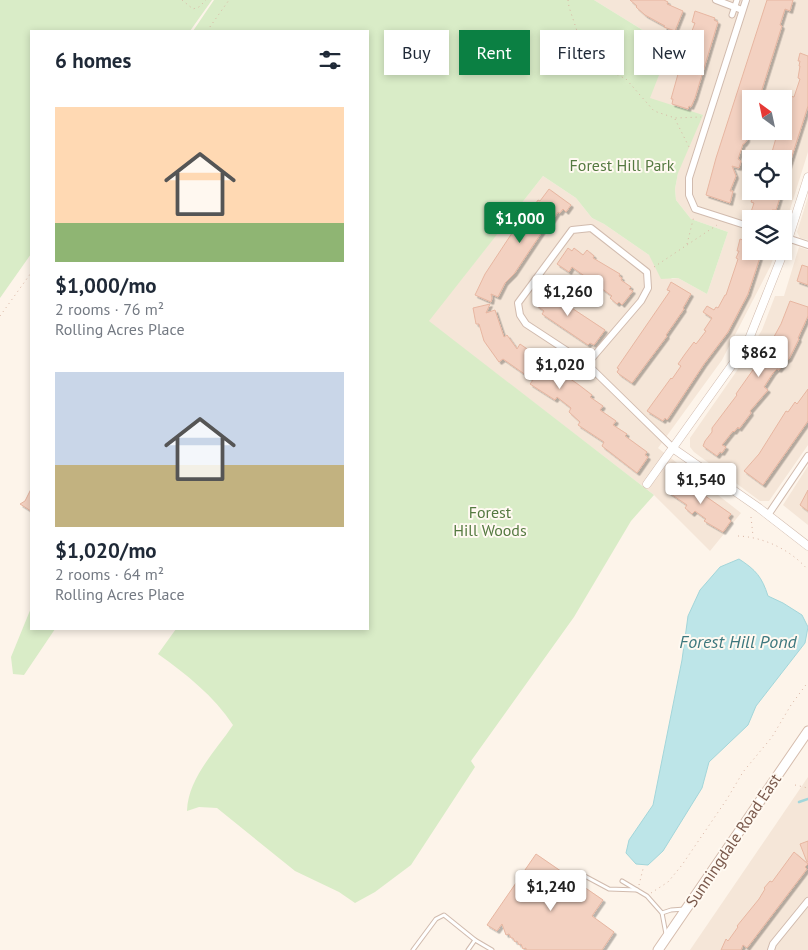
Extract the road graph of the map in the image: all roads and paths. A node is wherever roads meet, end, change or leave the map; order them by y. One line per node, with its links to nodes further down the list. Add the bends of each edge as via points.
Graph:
1 (182, 0): 2 (path, via 193,9)
2 (206, 0)
3 (229, 0): 11 (path)
4 (568, 0): 13 (path, via 584,52 604,68 626,79 654,111)
5 (716, 0): 8 (street)
6 (737, 0): 8 (street)
7 (746, 0): 9 (street)
8 (735, 7): 9 (street); 10 (street)
9 (742, 10): 12 (street)
10 (732, 15)
11 (208, 30)
12 (709, 116): 13 (path); 14 (street)
13 (674, 118): 14 (path)
14 (695, 159): 16 (street, via 689,178 689,194)
15 (808, 177): 17 (street)
16 (695, 209): 19 (street); 21 (path)
17 (792, 221)
18 (717, 224): 21 (path)
19 (742, 224)
20 (792, 240): 22 (street)
21 (687, 245): 24 (path)
22 (808, 245)
23 (778, 260): 28 (street, via 747,344)
24 (647, 272): 27 (street, via 648,288 641,301); 27 (street, via 591,228 572,230 518,302 520,315 526,324)
25 (30, 274): 26 (path)
26 (0, 316)
27 (587, 364): 28 (street)
28 (674, 448): 30 (street); 31 (street)
29 (808, 456): 31 (street)
30 (647, 484)
31 (768, 514): 35 (street)
32 (752, 517): 34 (path)
33 (738, 536): 34 (path)
34 (753, 536): 37 (path, via 776,545)
35 (808, 546)
36 (808, 563): 37 (path)
37 (804, 566): 38 (path)
38 (808, 570)
39 (808, 682): 47 (path, via 682,865 668,882)
40 (808, 731): 49 (main road, Sunningdale Road East)
41 (795, 785): 42 (path)
42 (808, 788)
43 (643, 869): 46 (path)
44 (582, 874): 46 (lane, via 609,890)
45 (622, 881): 46 (lane)
46 (638, 890): 47 (lane)
47 (646, 896): 50 (lane)
48 (808, 901): 57 (street)
49 (687, 908): 50 (lane); 51 (main road, Sunningdale Road East)
50 (662, 913): 51 (lane)
51 (667, 937): 56 (main road, Sunningdale Road East)
52 (475, 940): 53 (lane, via 444,915 436,919); 54 (lane); 55 (lane)
53 (413, 950)
54 (468, 950)
55 (492, 950)
56 (658, 950)
57 (771, 950)

